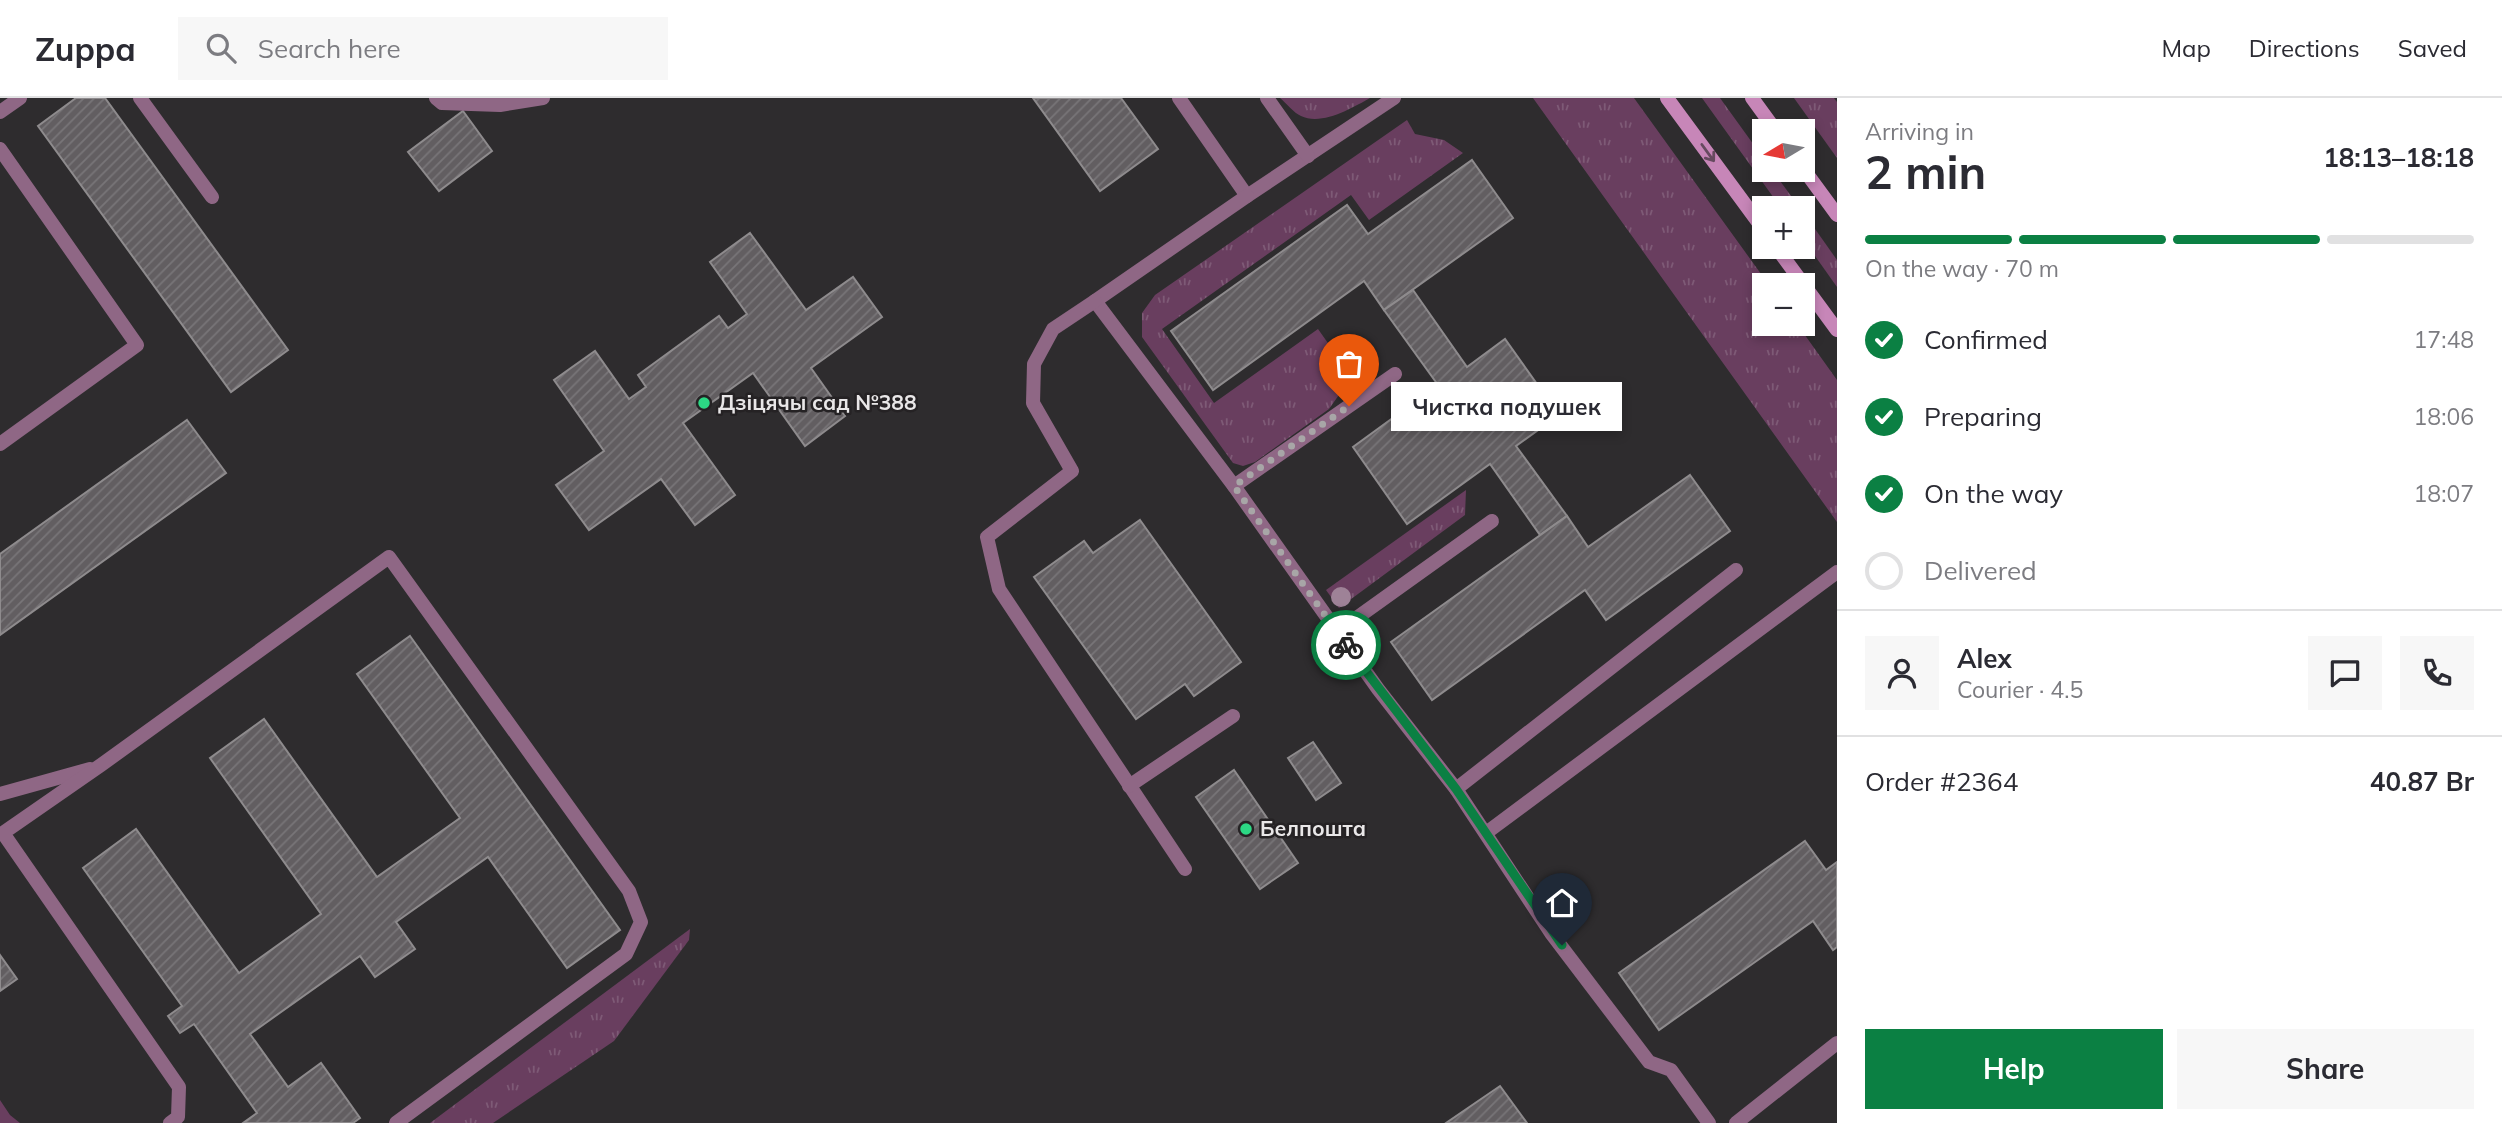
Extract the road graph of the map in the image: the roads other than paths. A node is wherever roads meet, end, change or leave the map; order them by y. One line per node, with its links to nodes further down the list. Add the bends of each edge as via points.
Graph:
1 (20, 98): 10 (lane)
2 (140, 98): 16 (lane)
3 (436, 98): 4 (lane, via 442,103 500,105)
4 (543, 98)
5 (1179, 98): 15 (lane)
6 (1267, 98): 13 (lane)
7 (1394, 98): 13 (lane)
8 (1667, 98): 17 (main road, one-way to 17)
9 (1752, 98): 11 (main road)
10 (0, 112)
11 (1767, 119)
12 (0, 149): 23 (lane, via 137,345)
13 (1308, 156): 15 (lane)
14 (1813, 182): 18 (main road)
15 (1247, 196): 20 (lane)
16 (212, 197)
17 (1752, 214)
18 (1837, 215)
19 (1785, 259): 21 (main road)
20 (1095, 301): 24 (lane); 31 (lane, via 1053,329 1034,364 1033,403 1072,471 987,537 999,589)
21 (1837, 330)
22 (1395, 374): 24 (lane)
23 (0, 444)
24 (1234, 486): 28 (lane)
25 (1492, 522): 28 (lane)
26 (1736, 570): 32 (lane)
27 (1837, 572): 34 (lane)
28 (1337, 632): 32 (lane)
29 (1233, 716): 31 (lane)
30 (101, 765): 33 (lane); 37 (lane, via 3,834 179,1087 177,1117); 38 (lane, via 389,557 629,891 641,922 626,954)
31 (1129, 786): 35 (lane)
32 (1456, 789): 34 (lane)
33 (0, 794)
34 (1486, 833): 39 (lane, via 1551,933 1649,1062 1671,1070)
35 (1185, 869)
36 (1837, 1043): 40 (lane)
37 (170, 1123)
38 (396, 1123)
39 (1709, 1123)
40 (1736, 1123)

